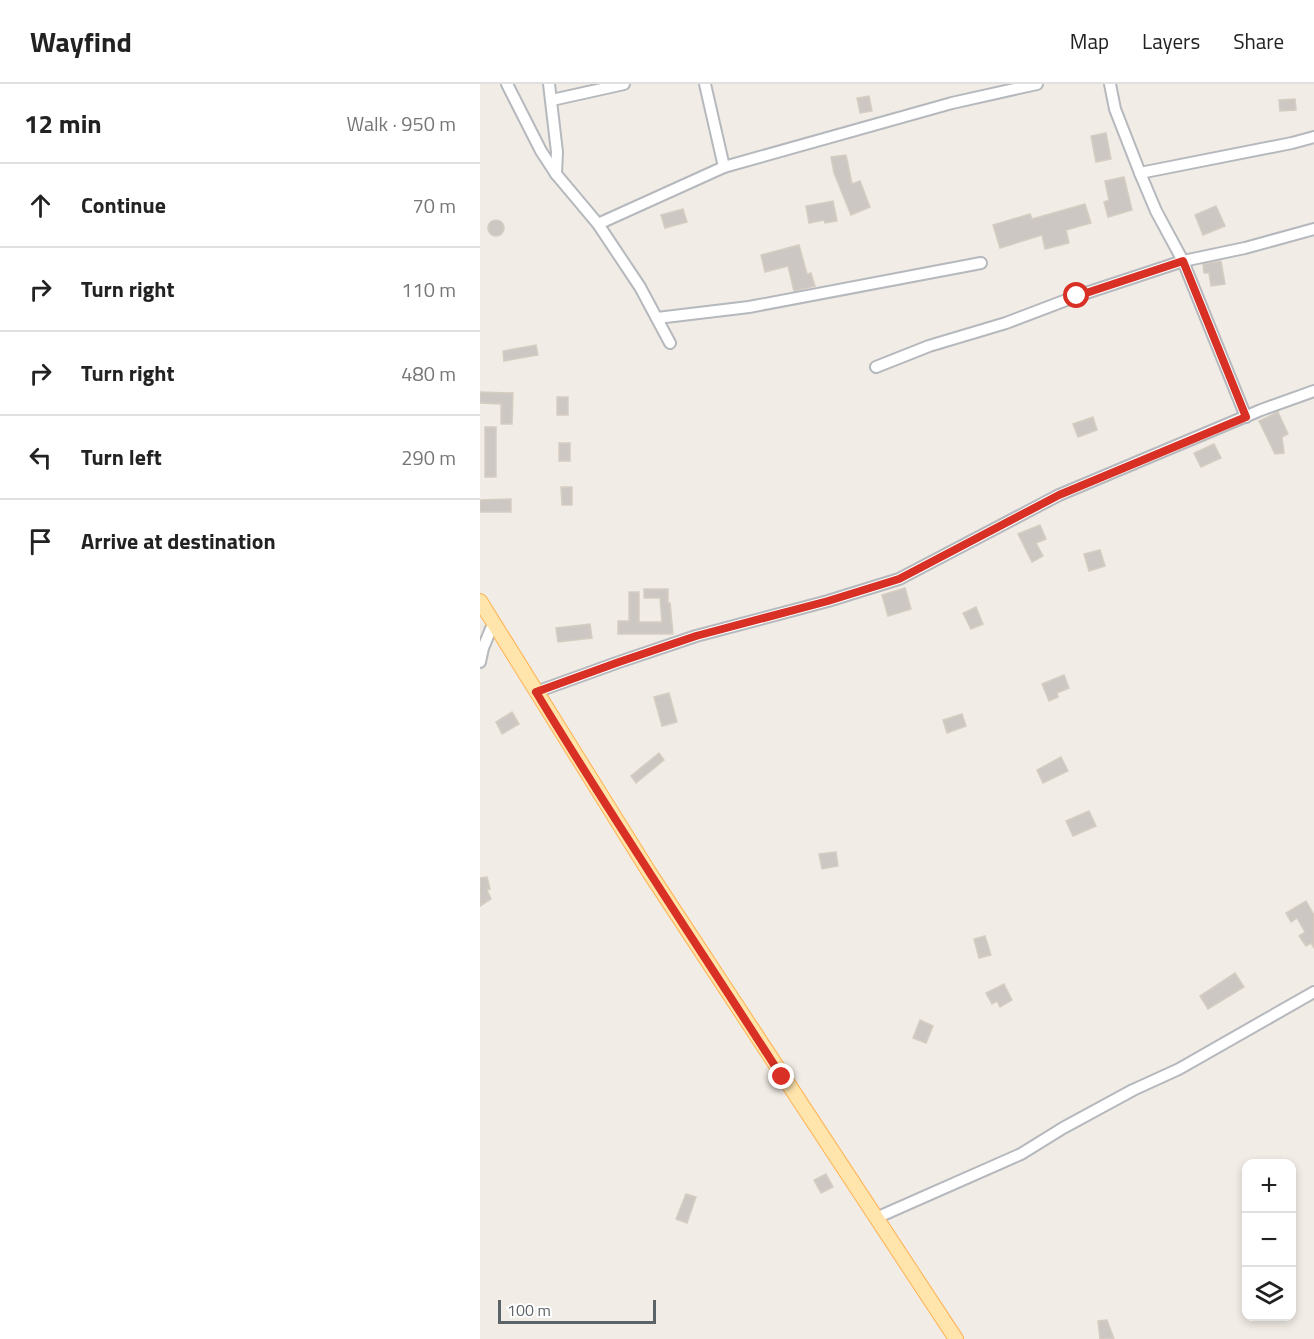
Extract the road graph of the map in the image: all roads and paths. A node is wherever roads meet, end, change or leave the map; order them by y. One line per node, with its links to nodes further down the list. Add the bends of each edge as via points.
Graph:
1 (507, 84): 11 (street)
2 (549, 84): 7 (street)
3 (624, 84): 7 (street)
4 (705, 84): 9 (street)
5 (1037, 84): 9 (street, via 952,103)
6 (1110, 84): 10 (street, via 1115,109)
7 (552, 100): 11 (street)
8 (1314, 137): 10 (street)
9 (724, 166): 12 (street)
10 (1140, 173): 14 (street)
11 (556, 174): 12 (street)
12 (598, 224): 16 (street)
13 (1314, 229): 14 (street)
14 (1183, 261): 18 (street); 20 (street)
15 (981, 263): 16 (street, via 749,307)
16 (657, 318): 17 (street)
17 (670, 343)
18 (876, 367)
19 (1314, 391): 20 (street)
20 (1246, 417): 24 (street, via 1059,495 899,579 696,636)
21 (480, 600): 22 (main road)
22 (493, 624): 23 (street); 24 (main road)
23 (480, 662)
24 (536, 692): 26 (main road)
25 (1314, 992): 26 (street, via 1021,1154)
26 (876, 1218): 27 (main road)
27 (956, 1339)

